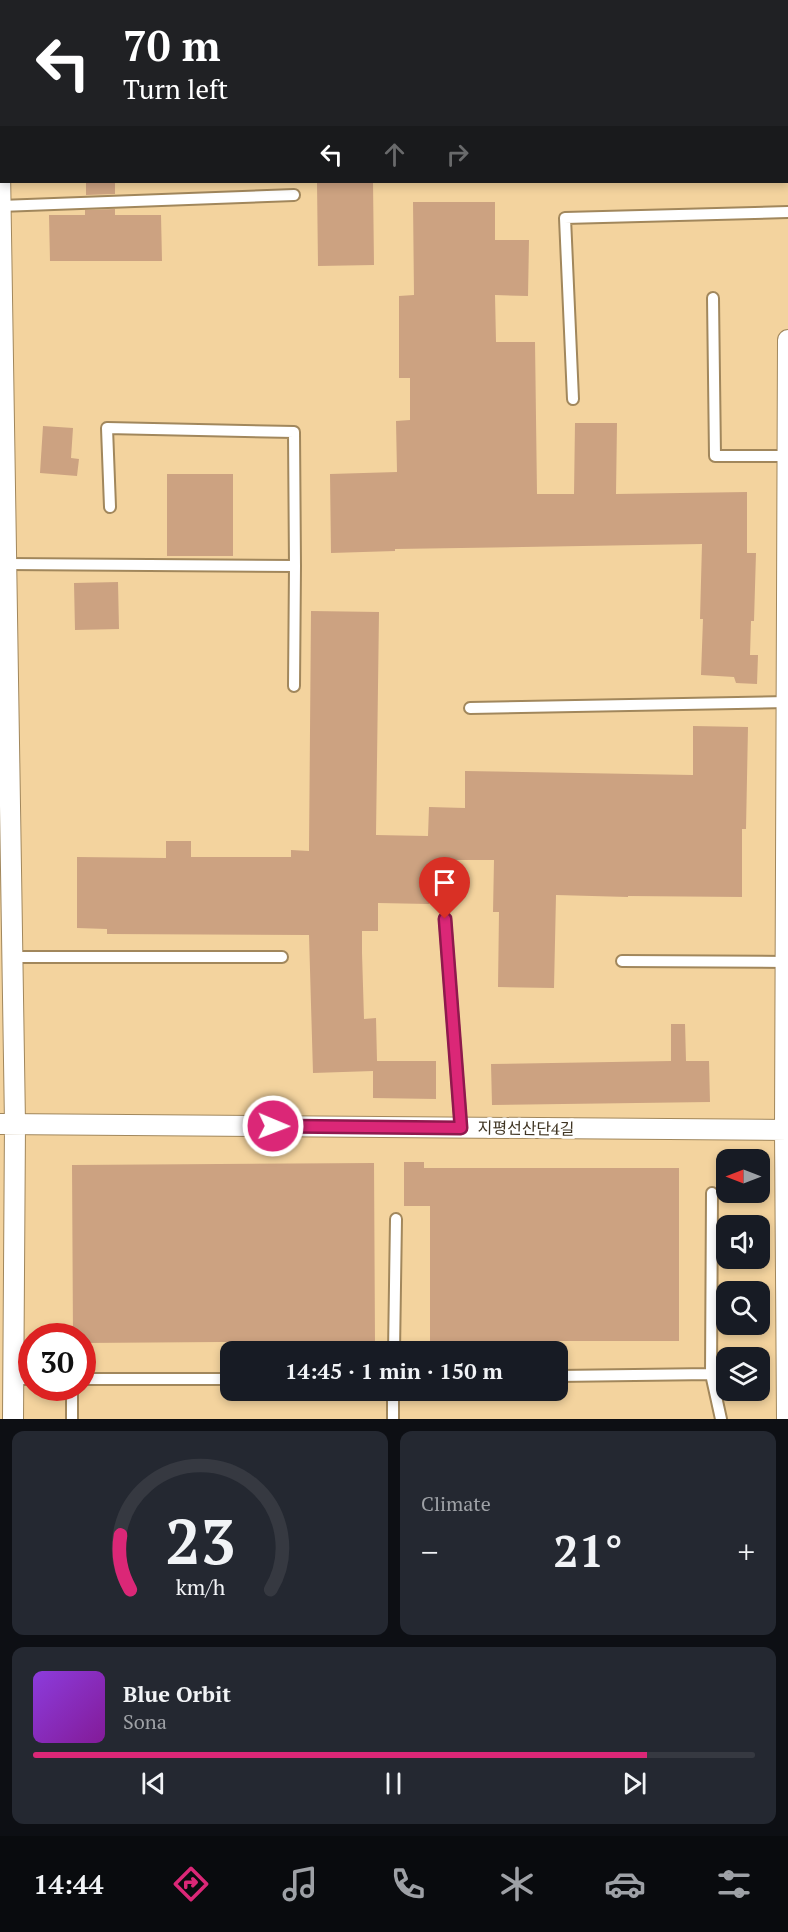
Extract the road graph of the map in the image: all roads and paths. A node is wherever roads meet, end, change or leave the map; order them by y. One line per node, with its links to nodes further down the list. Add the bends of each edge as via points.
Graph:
1 (0, 170): 3 (street)
2 (294, 195): 3 (lane)
3 (0, 206): 11 (street)
4 (788, 212): 7 (lane, via 565,218)
5 (713, 298): 8 (lane, via 716,456)
6 (788, 340): 8 (street)
7 (573, 399)
8 (788, 456): 9 (street)
9 (788, 482): 14 (street)
10 (110, 507): 12 (lane, via 107,428 294,432)
11 (6, 564): 12 (lane); 16 (street)
12 (295, 566): 13 (lane)
13 (294, 686)
14 (787, 702): 15 (lane); 21 (street)
15 (470, 708)
16 (5, 854): 18 (street)
17 (445, 919): 23 (lane)
18 (12, 957): 19 (lane); 22 (street)
19 (282, 957)
20 (622, 961): 21 (lane)
21 (786, 963): 24 (street)
22 (7, 1124): 23 (street, 지평선산단4길); 27 (street)
23 (461, 1128): 24 (street, 지평선산단4길)
24 (787, 1130): 41 (street)
25 (712, 1193): 30 (lane)
26 (396, 1219): 28 (lane)
27 (7, 1290): 29 (street)
28 (394, 1341)
29 (18, 1355)
30 (711, 1374): 31 (lane); 40 (lane)
31 (568, 1376)
32 (96, 1379): 33 (lane)
33 (220, 1379)
34 (18, 1397): 37 (street)
35 (72, 1401): 38 (lane)
36 (393, 1401): 39 (lane)
37 (13, 1419)
38 (72, 1419)
39 (393, 1419)
40 (721, 1419)
41 (787, 1419)

